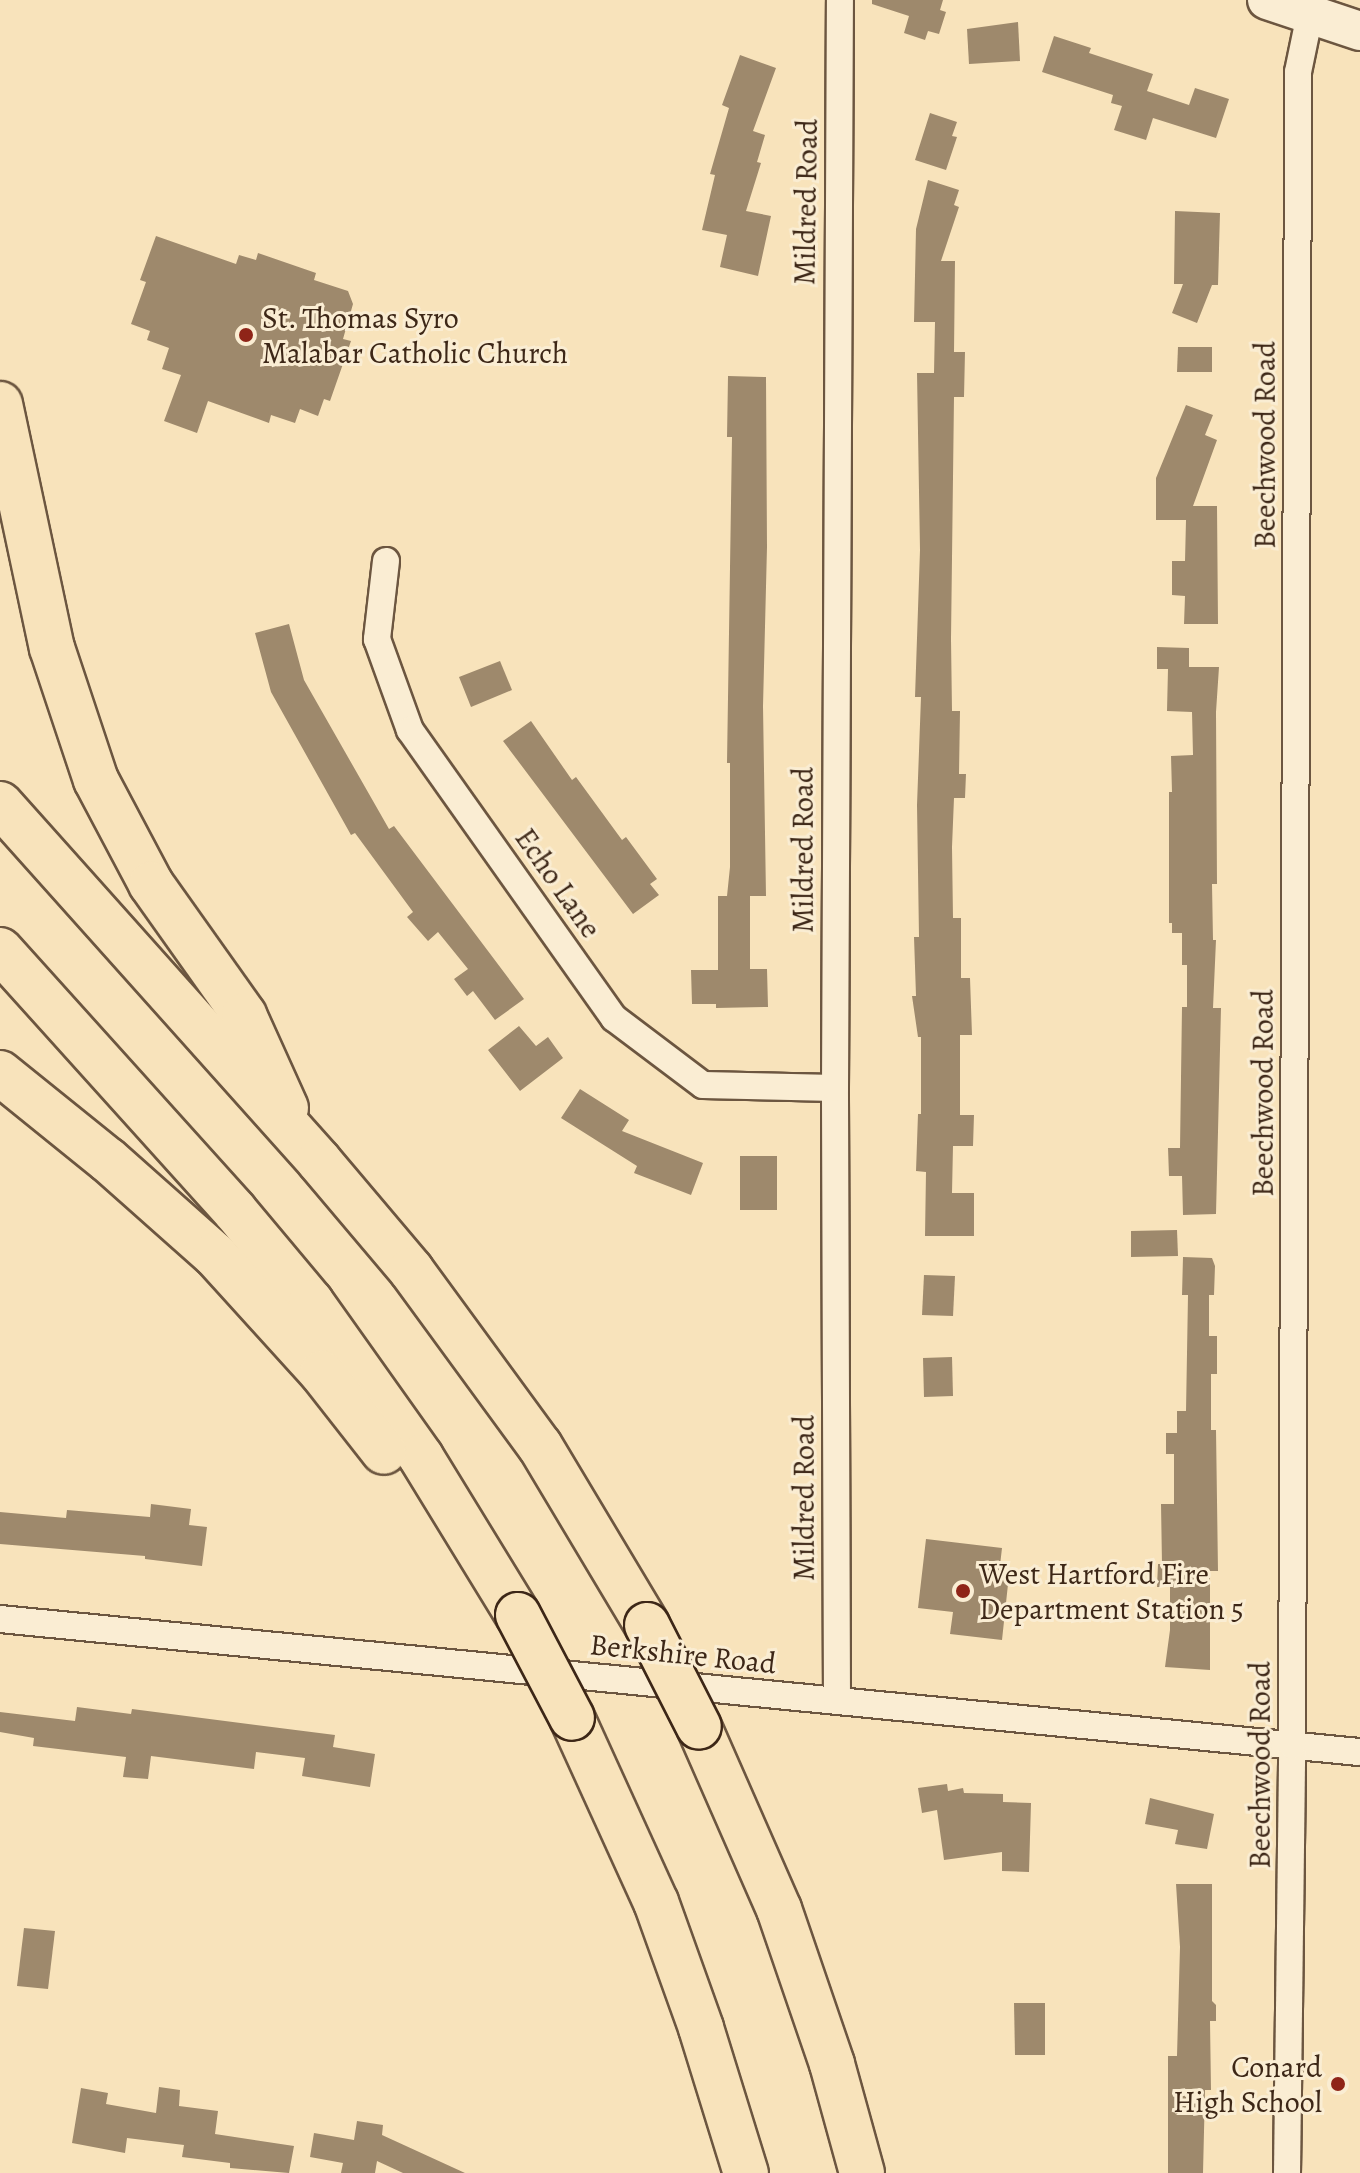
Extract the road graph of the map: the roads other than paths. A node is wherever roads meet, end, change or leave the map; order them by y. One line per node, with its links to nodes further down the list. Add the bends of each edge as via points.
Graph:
1 (840, 0): 10 (street, Mildred Road)
2 (1268, 0): 3 (main road)
3 (1310, 14): 4 (main road); 15 (street, Beechwood Road, via 1298,72)
4 (1360, 31)
5 (0, 404): 11 (highway, via 52,648 96,780 151,884 244,1015)
6 (386, 561): 10 (street, Echo Lane, via 377,639 410,730 614,1018 703,1085)
7 (0, 804): 11 (highway)
8 (0, 950): 12 (highway, via 311,1302 397,1421)
9 (0, 1073): 12 (highway, via 215,1255 322,1373 419,1498)
10 (835, 1088): 14 (street, Mildred Road)
11 (297, 1136): 18 (highway, bridge, via 490,1374 583,1513 647,1625 749,1834 793,1946)
12 (489, 1565): 17 (highway, bridge, via 615,1806 660,1914)
13 (0, 1619): 14 (street, Berkshire Road)
14 (837, 1701): 15 (street, Berkshire Road)
15 (1292, 1745): 16 (street, Berkshire Road); 19 (street, Beechwood Road)
16 (1360, 1752)
17 (746, 2173)
18 (862, 2173)
19 (1287, 2173)

